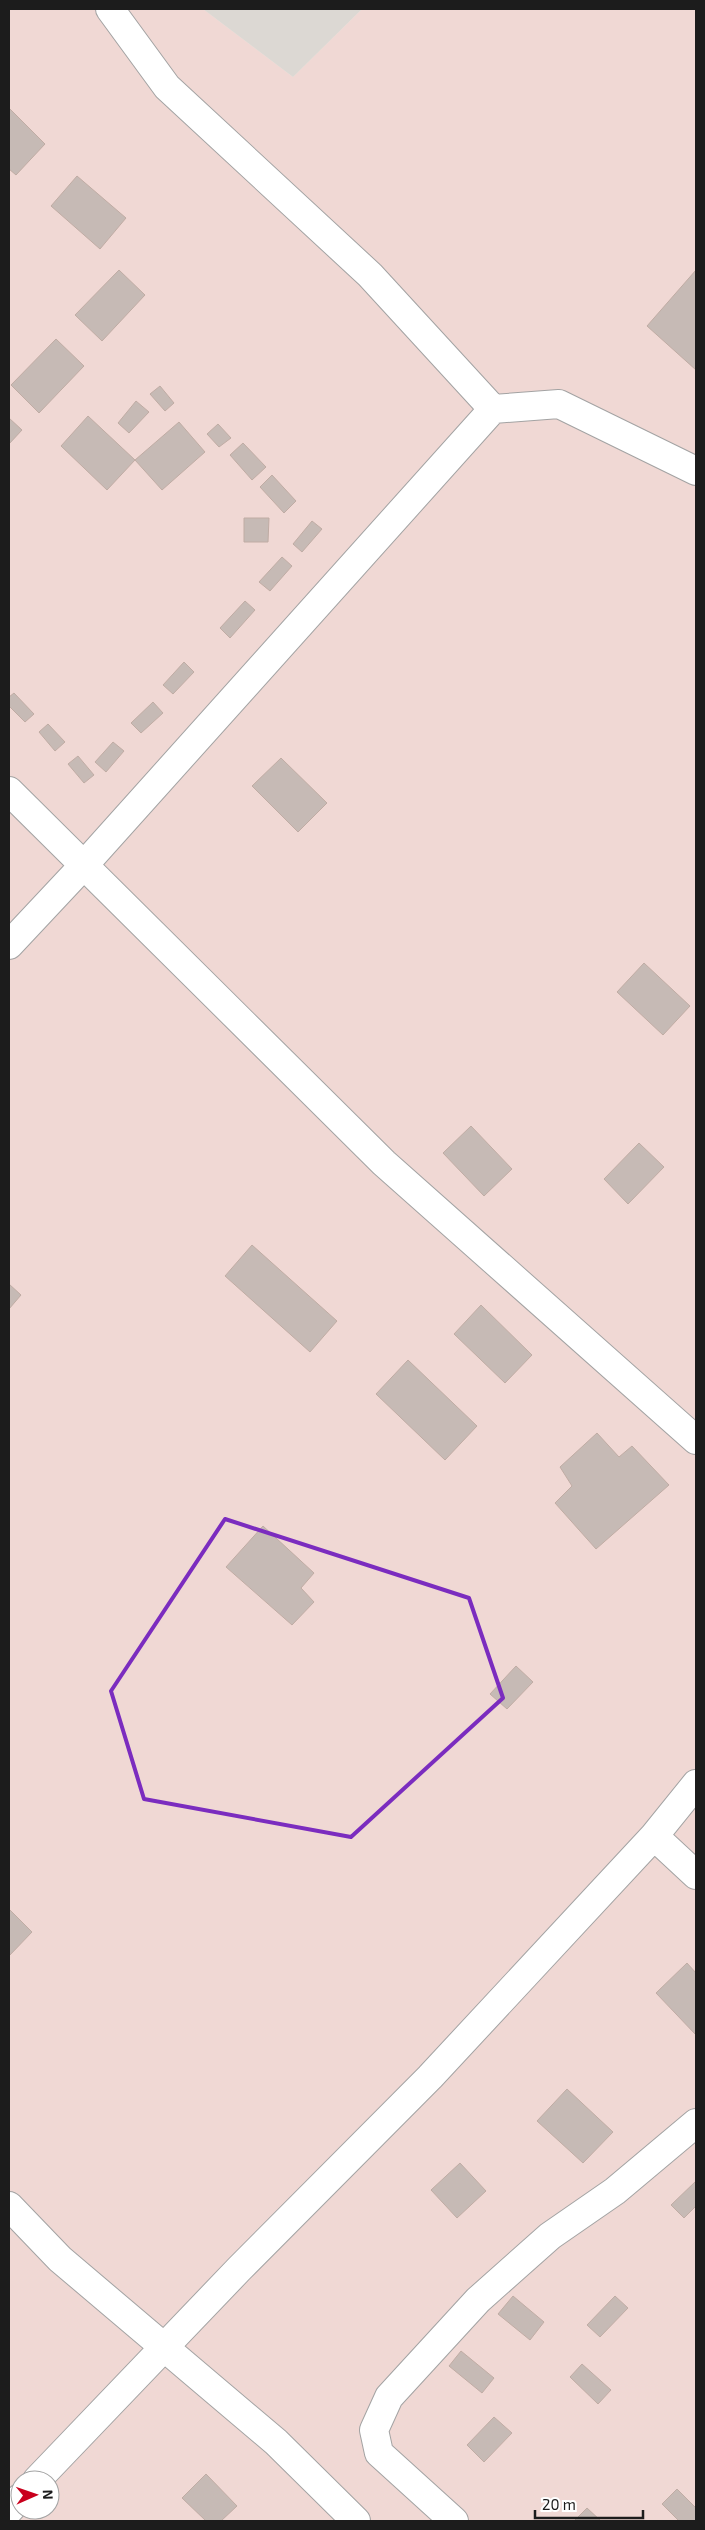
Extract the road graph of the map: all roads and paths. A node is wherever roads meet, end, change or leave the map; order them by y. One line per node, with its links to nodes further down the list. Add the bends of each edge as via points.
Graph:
1 (110, 9): 2 (street, via 168,87 370,275)
2 (493, 409): 3 (street, via 559,404); 5 (street)
3 (696, 471)
4 (9, 791): 5 (street)
5 (84, 865): 6 (street); 7 (street, via 384,1163)
6 (9, 945)
7 (696, 1440)
8 (696, 1784): 9 (street)
9 (654, 1836): 10 (street); 13 (street, via 430,2077)
10 (696, 1875)
11 (696, 2123): 16 (street, via 615,2191 550,2236 478,2300 389,2397 374,2430 379,2453)
12 (9, 2206): 13 (street, via 60,2259)
13 (164, 2346): 14 (street); 15 (street, via 276,2442)
14 (46, 2470)
15 (356, 2521)
16 (454, 2521)

